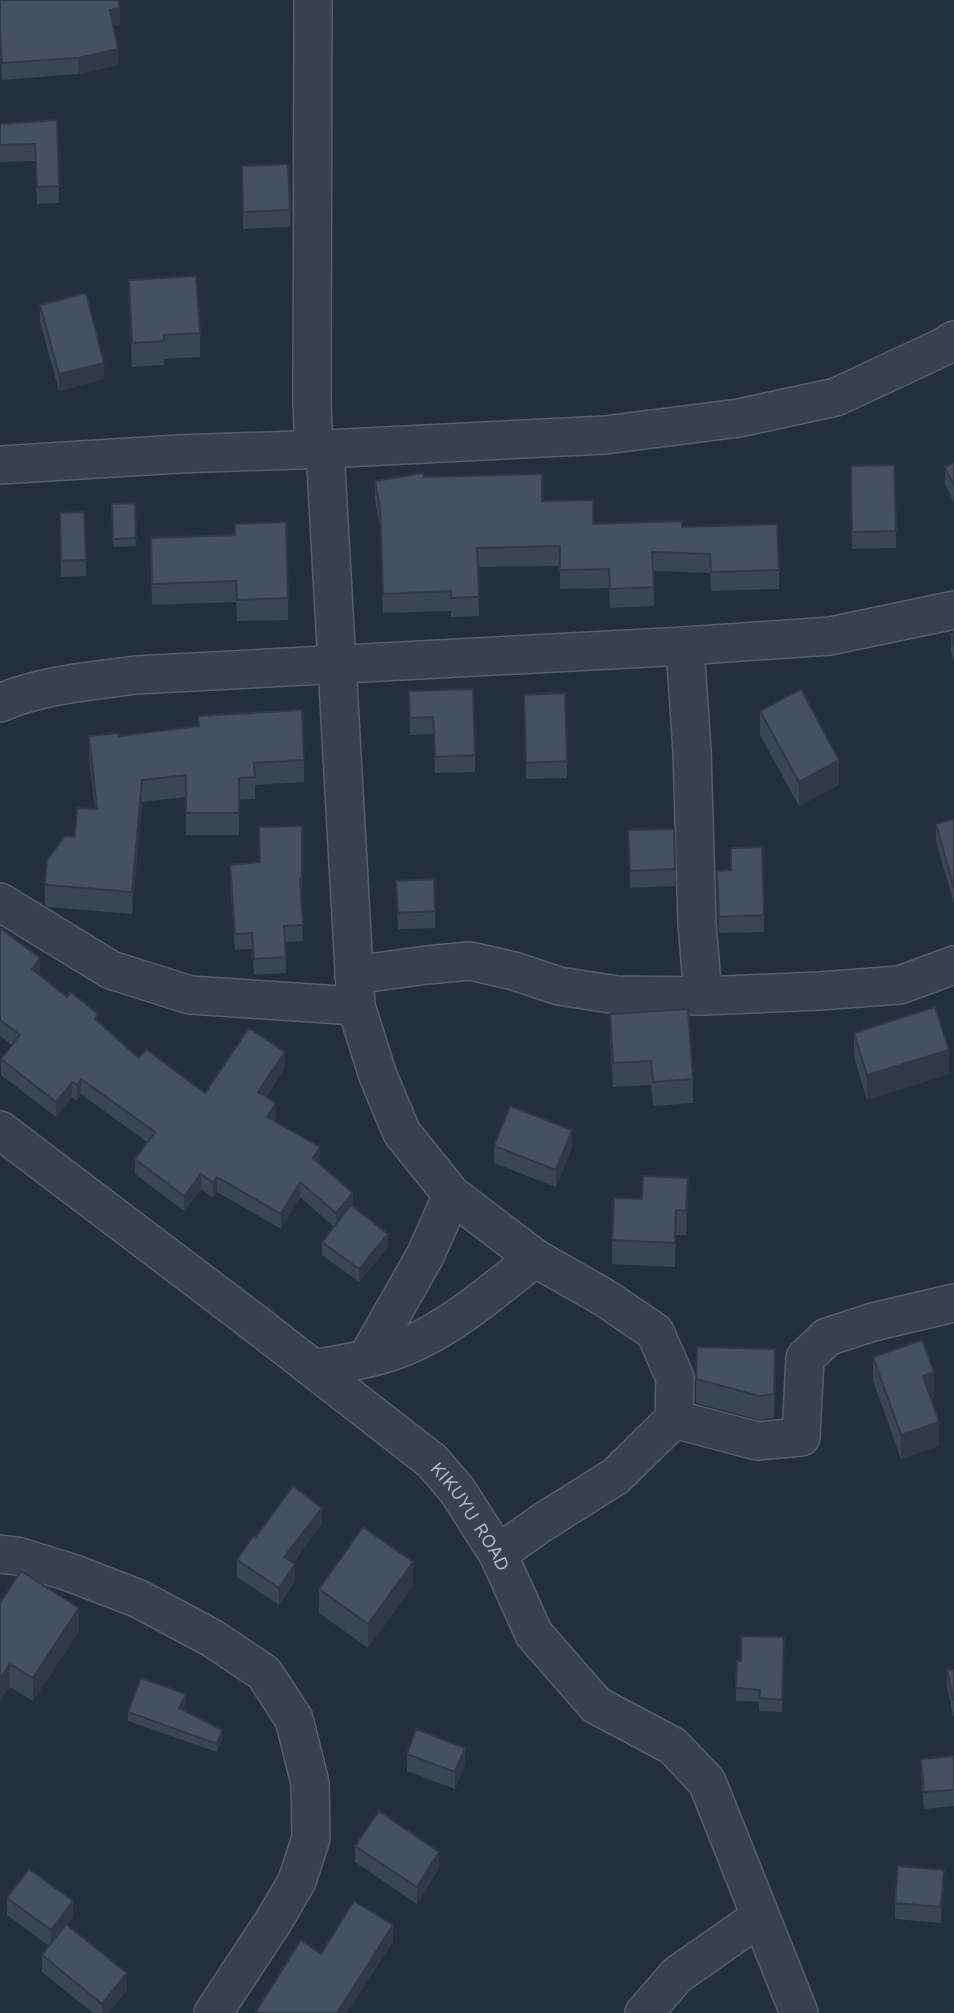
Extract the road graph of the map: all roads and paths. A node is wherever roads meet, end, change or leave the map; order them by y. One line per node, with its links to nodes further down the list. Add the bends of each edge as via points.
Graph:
1 (313, 0): 3 (street, via 312,403)
2 (950, 350): 3 (street, via 835,397 740,418 604,435)
3 (320, 449): 4 (street); 7 (street)
4 (0, 465)
5 (954, 610): 6 (street, via 830,636)
6 (685, 646): 7 (street); 12 (street)
7 (338, 663): 8 (street, via 136,675 70,684); 11 (street)
8 (0, 704)
9 (0, 902): 11 (street, via 111,970 190,995)
10 (954, 965): 12 (street, via 900,985)
11 (355, 991): 12 (street, via 427,965 470,961 559,986 617,995); 14 (street, via 378,1076 402,1133)
12 (703, 996)
13 (0, 1130): 18 (street, KIKUYU ROAD)
14 (452, 1195): 15 (street); 17 (street, via 425,1256)
15 (534, 1258): 17 (street, via 434,1333); 19 (street, via 655,1332 675,1378)
16 (954, 1303): 19 (street, via 827,1337 805,1358 802,1437 757,1441)
17 (367, 1358): 18 (street)
18 (314, 1369): 21 (street, KIKUYU ROAD, via 432,1461 457,1490)
19 (674, 1419): 21 (street, via 616,1476)
20 (0, 1554): 23 (street, via 72,1573 139,1600 212,1638 264,1673 294,1719 310,1783 311,1838 297,1881)
21 (498, 1554): 22 (street, KIKUYU ROAD, via 534,1634 596,1705 673,1746 707,1782)
22 (760, 1917): 24 (street, via 677,1975); 25 (street, KIKUYU ROAD)
23 (214, 2013)
24 (644, 2013)
25 (799, 2013)

